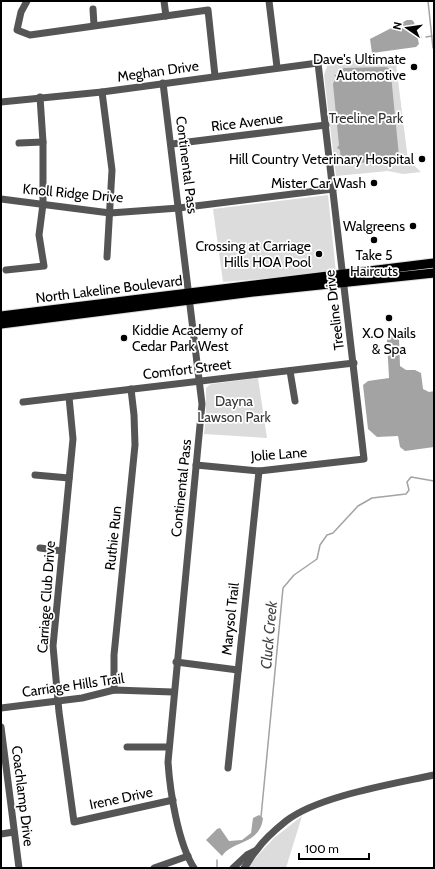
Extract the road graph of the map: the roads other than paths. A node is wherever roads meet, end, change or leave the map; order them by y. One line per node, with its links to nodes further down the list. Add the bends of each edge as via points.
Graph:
1 (27, 1): 6 (street, via 21,12 17,30 30,35)
2 (164, 1): 5 (street)
3 (269, 1): 8 (street)
4 (93, 9): 6 (street)
5 (166, 16): 6 (street); 9 (street, via 208,10)
6 (94, 25)
7 (318, 63): 8 (street, Meghan Drive); 14 (street, Treeline Drive)
8 (277, 67): 9 (street, Meghan Drive)
9 (215, 76): 10 (street, Meghan Drive)
10 (163, 83): 11 (street, Meghan Drive); 17 (street, Continental Pass)
11 (102, 92): 12 (street, Meghan Drive); 22 (street, via 112,170)
12 (40, 97): 13 (street, Meghan Drive); 15 (street)
13 (1, 102)
14 (326, 125): 17 (street, Rice Avenue); 18 (street, Treeline Drive)
15 (44, 142): 16 (street); 20 (street)
16 (19, 143)
17 (172, 144): 21 (street, Continental Pass)
18 (333, 189): 21 (street, Knoll Ridge Drive); 27 (street, Treeline Drive)
19 (1, 200): 20 (street, Knoll Ridge Drive)
20 (43, 204): 22 (street, Knoll Ridge Drive); 25 (street, via 39,235 44,266)
21 (179, 208): 22 (street, Knoll Ridge Drive); 28 (street, Continental Pass)
22 (110, 213): 23 (street)
23 (106, 256)
24 (434, 263): 27 (main road, North Lakeline Boulevard)
25 (6, 270)
26 (434, 273): 27 (main road, North Lakeline Boulevard)
27 (344, 278): 28 (main road, North Lakeline Boulevard); 31 (street, Treeline Drive)
28 (190, 297): 29 (main road, North Lakeline Boulevard); 30 (main road, North Lakeline Boulevard); 33 (street, Continental Pass)
29 (1, 316)
30 (1, 324)
31 (354, 363): 32 (street, Comfort Street); 38 (street, Treeline Drive)
32 (290, 371): 33 (street, Comfort Street); 36 (street)
33 (200, 381): 34 (street, Comfort Street); 39 (street, Continental Pass, via 202,404)
34 (131, 389): 35 (street, Comfort Street); 47 (street, Ruthie Run, via 135,445 114,654)
35 (69, 397): 37 (street, Comfort Street); 42 (street, Carriage Club Drive, via 73,439)
36 (295, 401)
37 (22, 402)
38 (364, 459): 40 (street, Jolie Lane)
39 (196, 465): 40 (street, Jolie Lane); 45 (street, Continental Pass)
40 (259, 471): 46 (street, Marysol Trail)
41 (35, 475): 42 (street)
42 (69, 478): 44 (street, Carriage Club Drive)
43 (40, 548): 44 (street)
44 (62, 551): 49 (street, Carriage Club Drive, via 53,646)
45 (176, 662): 46 (street); 48 (street, Continental Pass)
46 (238, 670): 54 (street, Marysol Trail)
47 (114, 690): 48 (street, Carriage Hills Trail); 49 (street, Carriage Hills Trail)
48 (173, 692): 53 (street, Continental Pass)
49 (59, 701): 50 (street, Carriage Hills Trail); 57 (street, Carriage Club Drive)
50 (1, 708)
51 (1, 727): 58 (street, Coachlamp Drive)
52 (127, 747): 53 (street)
53 (168, 747): 56 (street, Continental Pass, via 168,776)
54 (228, 768)
55 (434, 775): 60 (street, via 309,806 287,820)
56 (173, 800): 57 (street, Irene Drive); 61 (street, Continental Pass)
57 (74, 822)
58 (14, 832): 59 (street); 62 (street, Coachlamp Drive)
59 (1, 834)
60 (255, 851): 65 (street); 66 (street)
61 (188, 856): 63 (street); 64 (street, Continental Pass)
62 (19, 868)
63 (154, 868)
64 (194, 868)
65 (233, 868)
66 (244, 868)

